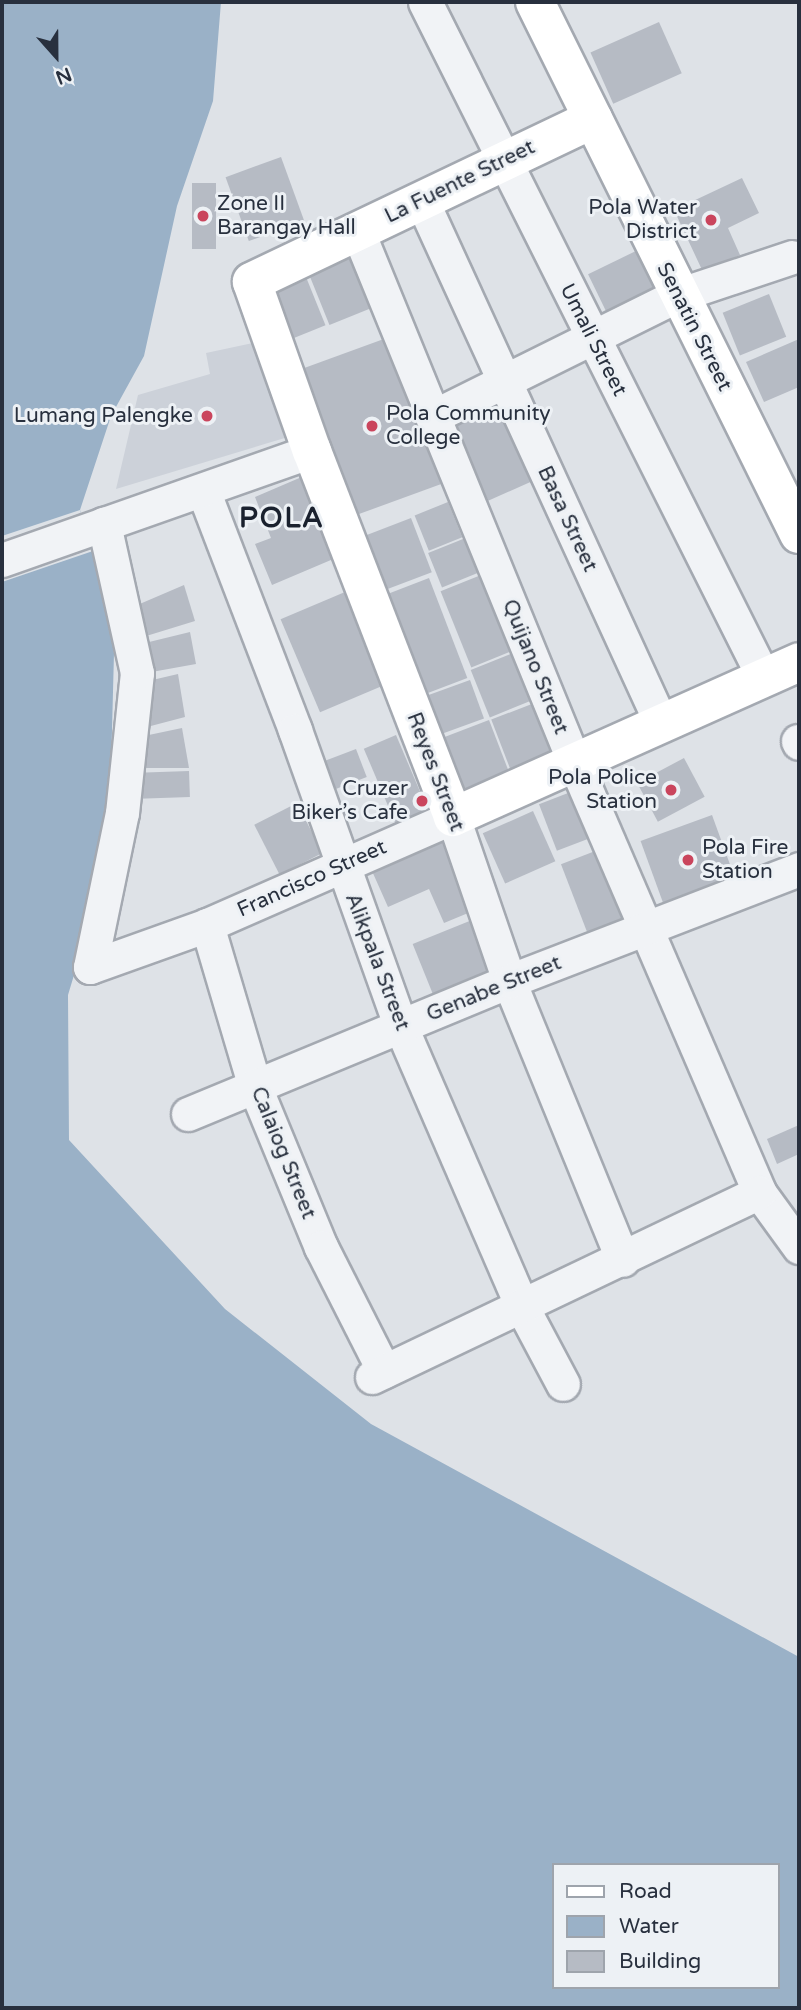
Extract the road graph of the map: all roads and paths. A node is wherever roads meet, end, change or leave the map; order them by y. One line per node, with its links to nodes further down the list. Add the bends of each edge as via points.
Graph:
1 (535, 2): 3 (main road, Senatin Street)
2 (436, 5): 4 (street, Umali Street)
3 (593, 119): 4 (main road, La Fuente Street); 9 (main road, Senatin Street)
4 (503, 162): 5 (main road, La Fuente Street); 10 (street, Umali Street)
5 (422, 201): 6 (main road, La Fuente Street); 11 (street, Basa Street)
6 (358, 232): 8 (main road, La Fuente Street); 12 (street, Quijano Street)
7 (792, 257): 9 (street)
8 (252, 282): 13 (main road, Reyes Street)
9 (677, 296): 10 (street); 16 (main road, Senatin Street)
10 (592, 338): 11 (street); 19 (street, Umali Street)
11 (504, 381): 12 (street); 20 (street, Basa Street)
12 (432, 417): 21 (street, Quijano Street)
13 (312, 451): 14 (street); 22 (main road, Reyes Street)
14 (203, 490): 15 (street); 23 (street, Alikpala Street, via 295,730)
15 (96, 527): 17 (street); 25 (street, Francisco Street, via 136,673 122,813 90,967)
16 (799, 534)
17 (2, 559)
18 (799, 662): 19 (main road, Francisco Street)
19 (764, 678): 20 (main road, Francisco Street)
20 (661, 723): 21 (main road, Francisco Street)
21 (575, 764): 22 (main road, Francisco Street); 26 (street, Quijano Street)
22 (453, 817): 23 (street, Francisco Street); 27 (street, Reyes Street)
23 (341, 866): 25 (street, Francisco Street); 28 (street, Alikpala Street)
24 (799, 869): 26 (street, Genabe Street)
25 (207, 925): 29 (street, Calaiog Street)
26 (645, 929): 27 (street, Genabe Street); 31 (street, Quijano Street)
27 (509, 982): 28 (street, Genabe Street); 33 (street, Reyes Street)
28 (401, 1027): 29 (street, Genabe Street); 34 (street, Alikpala Street)
29 (255, 1087): 30 (street, Genabe Street); 34 (street, Calaiog Street, via 378,1374)
30 (188, 1114)
31 (759, 1192): 32 (street, Quijano Street); 33 (street)
32 (799, 1247)
33 (623, 1260): 34 (street)
34 (522, 1307): 35 (street, Alikpala Street)
35 (563, 1384)

